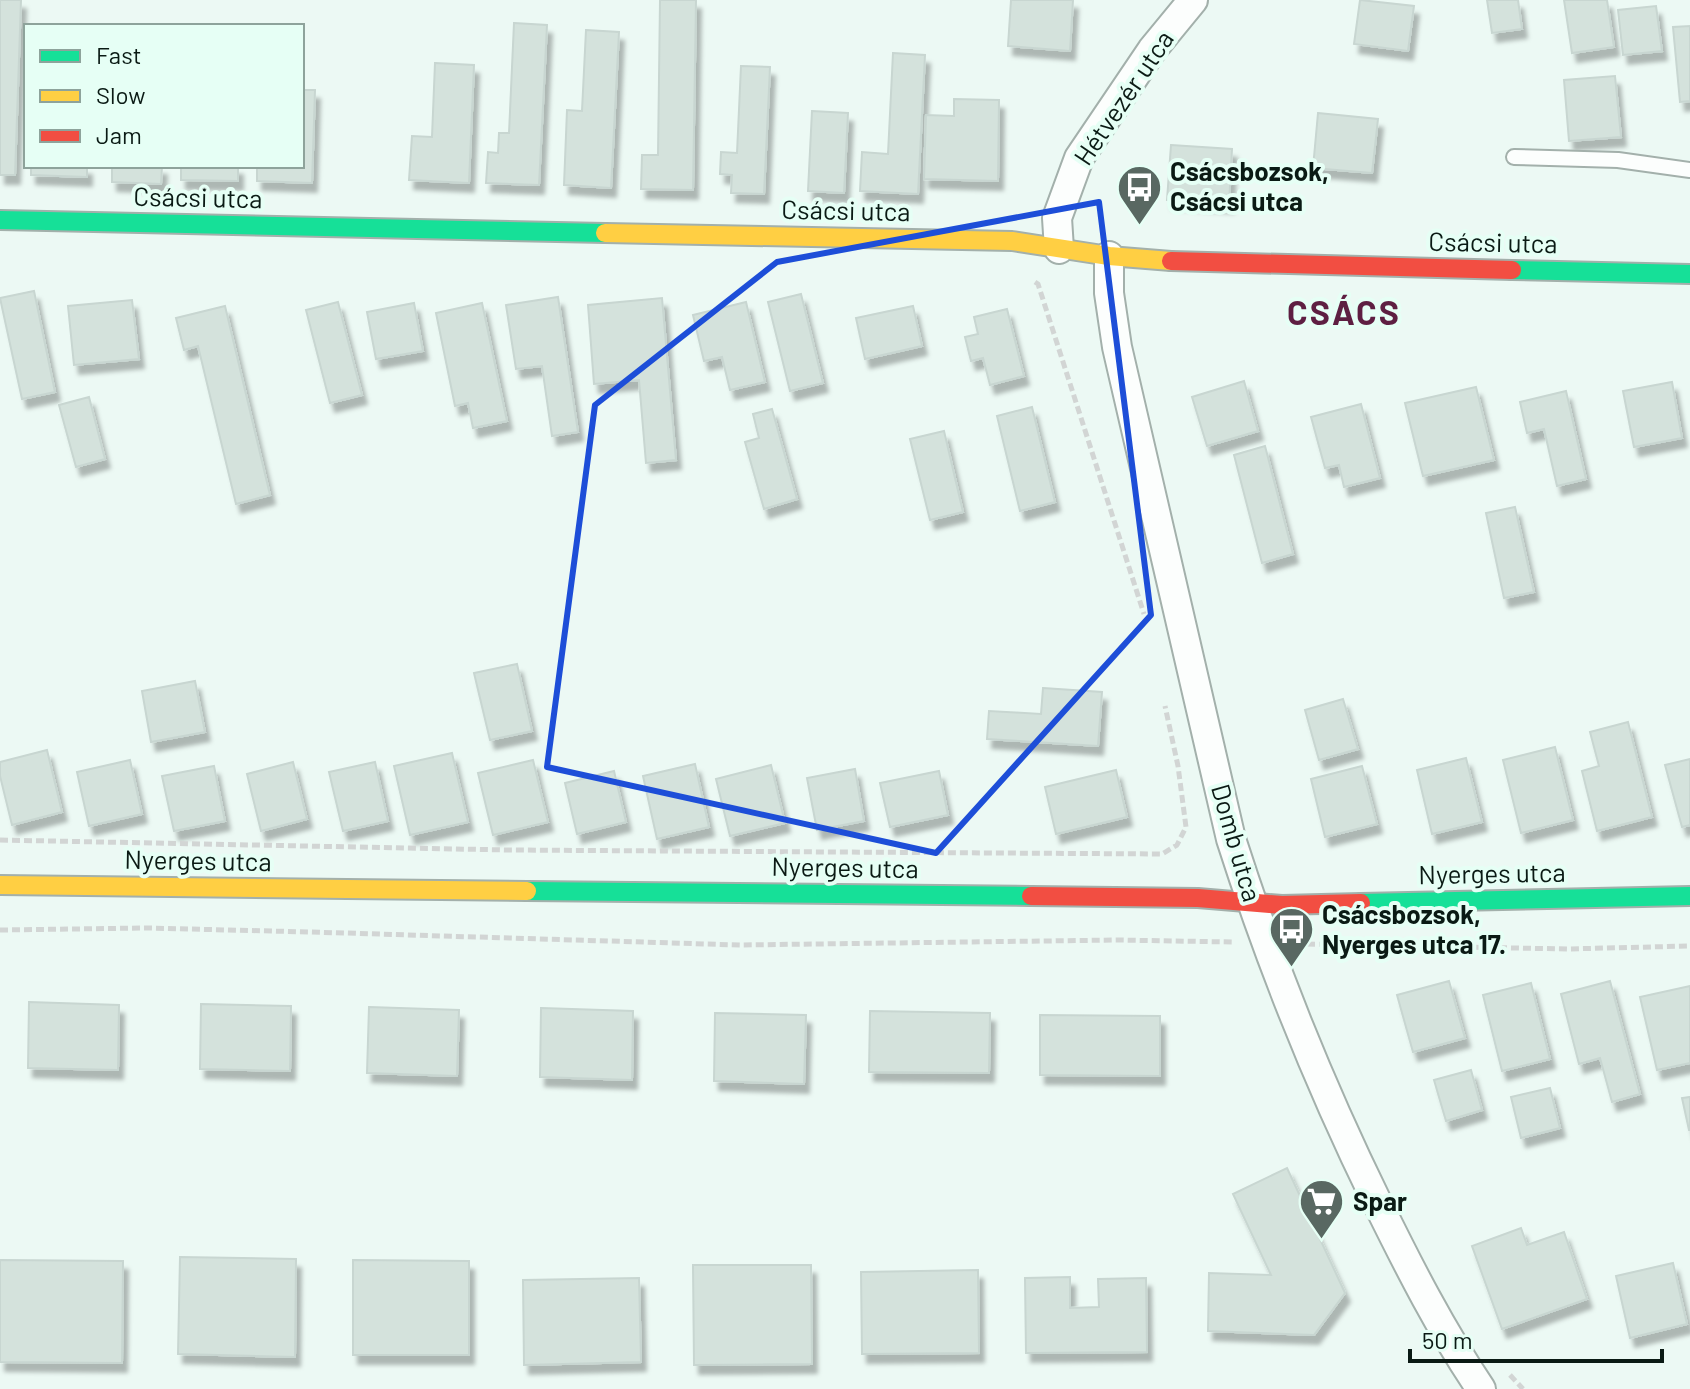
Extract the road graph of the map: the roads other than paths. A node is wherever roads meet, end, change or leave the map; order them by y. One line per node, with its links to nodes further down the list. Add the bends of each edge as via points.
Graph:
1 (1193, 0): 5 (street, Hétvezér utca, via 1079,158 1057,218)
2 (1514, 157): 3 (lane, via 1618,160)
3 (1690, 170)
4 (0, 220): 5 (street, Csácsi utca, via 1012,241)
5 (1059, 249): 6 (street, Csácsi utca)
6 (1109, 256): 7 (street, Csácsi utca, via 1195,263); 10 (street, Domb utca, via 1117,347 1231,839)
7 (1690, 274)
8 (0, 885): 10 (street, Nyerges utca)
9 (1690, 896): 10 (street, Nyerges utca)
10 (1251, 902): 11 (street, Domb utca, via 1359,1164 1402,1253)
11 (1481, 1389)

